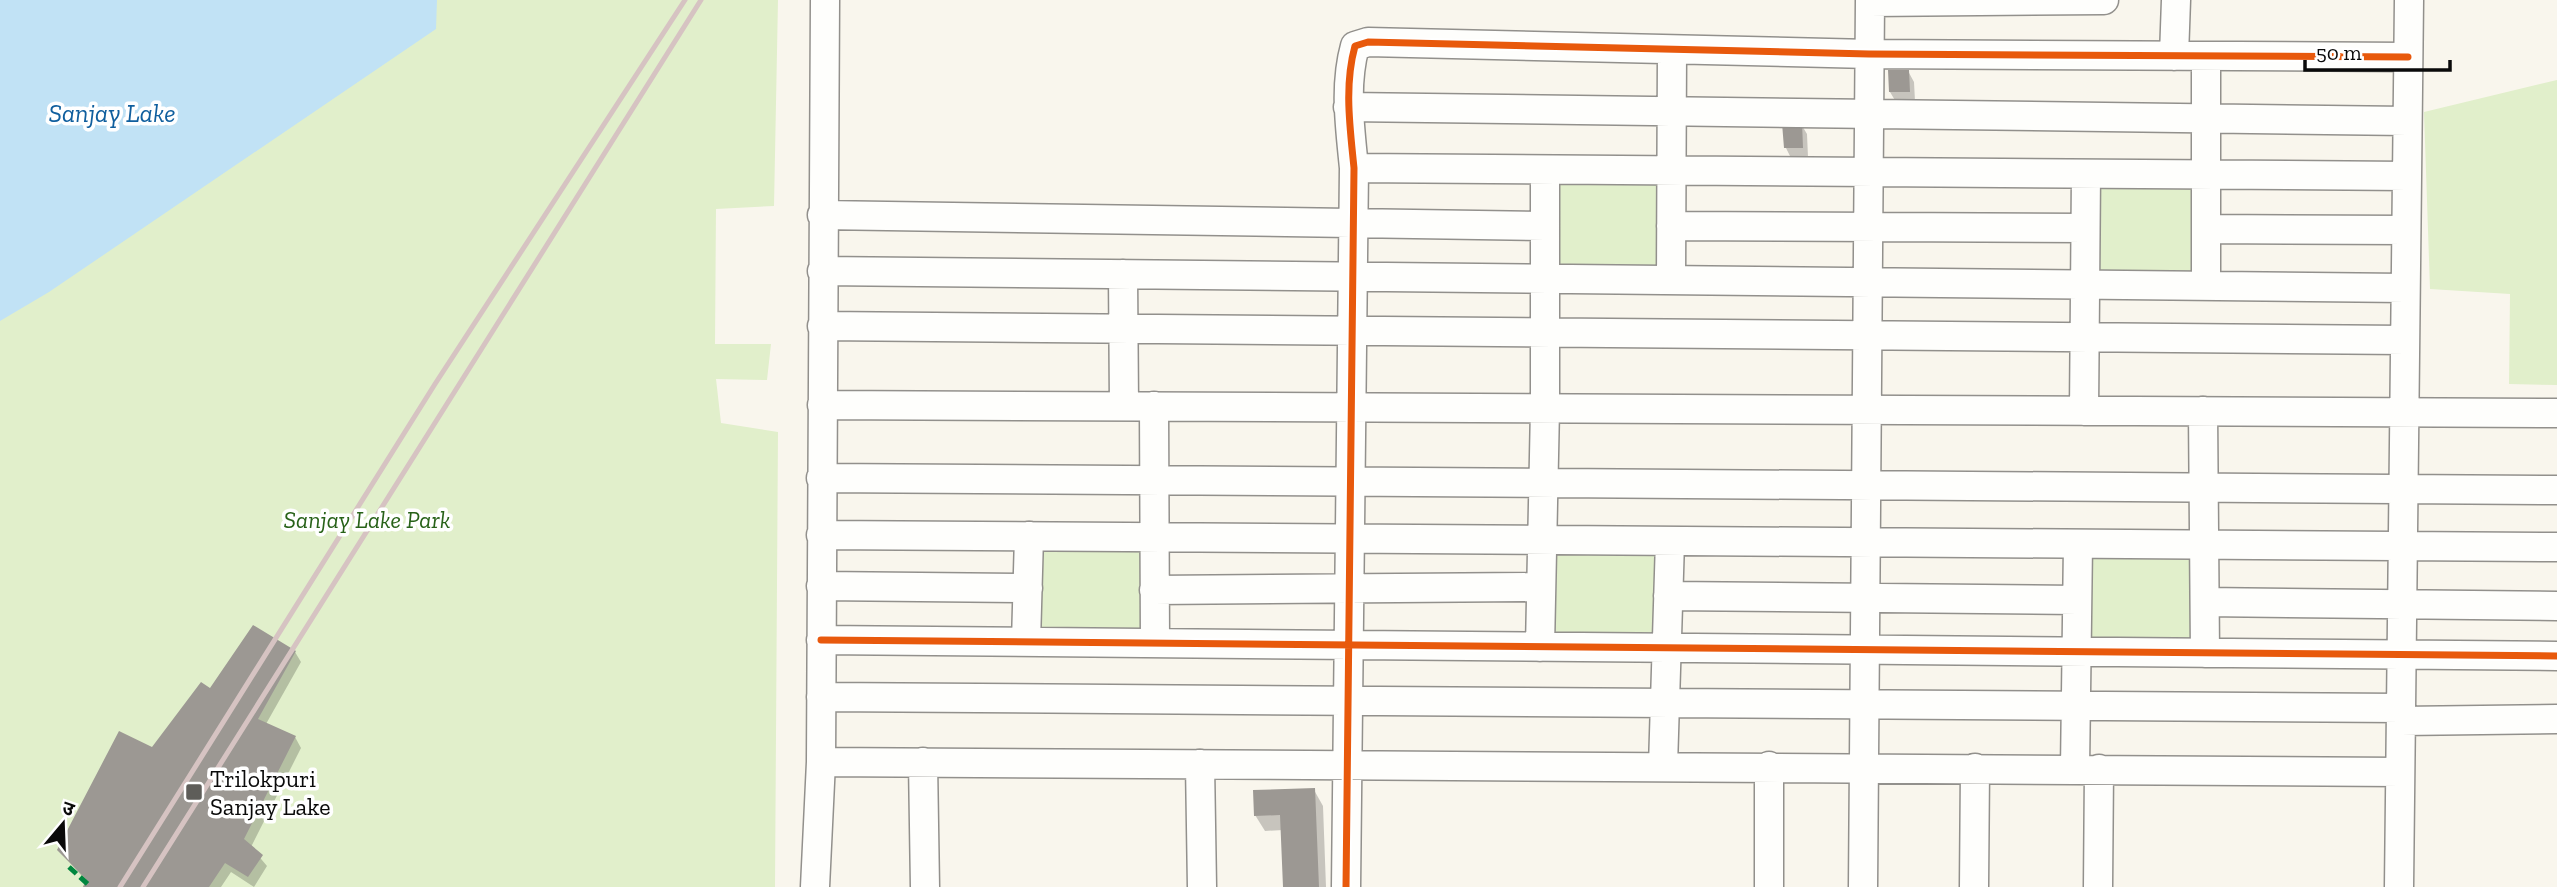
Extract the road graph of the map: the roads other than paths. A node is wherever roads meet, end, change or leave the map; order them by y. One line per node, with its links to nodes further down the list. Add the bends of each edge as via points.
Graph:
1 (825, 0): 23 (street)
2 (2104, 0): 5 (street)
3 (2176, 0): 8 (street)
4 (2409, 0): 10 (street)
5 (1870, 1): 7 (street)
6 (1672, 51): 7 (street); 11 (street, via 1368,42 1355,46); 12 (street)
7 (1869, 54): 8 (street); 13 (street)
8 (2174, 56): 9 (street)
9 (2206, 56): 10 (street); 14 (street)
10 (2408, 57): 15 (street)
11 (1348, 107): 12 (street); 16 (street)
12 (1671, 113): 13 (street); 18 (street)
13 (1869, 115): 14 (street); 19 (street)
14 (2207, 119): 15 (street); 21 (street)
15 (2407, 121): 22 (street)
16 (1354, 168): 17 (street); 24 (street)
17 (1545, 170): 18 (street); 25 (street)
18 (1671, 170): 19 (street); 26 (street)
19 (1868, 172): 20 (street); 27 (street)
20 (2086, 174): 21 (street); 28 (street)
21 (2206, 174): 22 (street); 29 (street)
22 (2407, 176): 30 (street)
23 (822, 215): 24 (street); 31 (street)
24 (1353, 225): 25 (street); 33 (street)
25 (1545, 226): 34 (street)
26 (1671, 226): 27 (street); 35 (street)
27 (1868, 227): 28 (street); 36 (street)
28 (2085, 228): 37 (street)
29 (2206, 229): 30 (street); 38 (street)
30 (2406, 230): 39 (street)
31 (822, 271): 32 (street); 40 (street)
32 (1123, 274): 33 (street); 41 (street)
33 (1353, 276): 34 (street); 42 (street)
34 (1545, 279): 35 (street); 43 (street)
35 (1671, 280): 36 (street)
36 (1868, 282): 37 (street); 44 (street)
37 (2085, 285): 38 (street); 45 (street)
38 (2206, 286): 39 (street)
39 (2405, 288): 46 (street)
40 (822, 326): 41 (street); 47 (street)
41 (1123, 328): 42 (street); 48 (street)
42 (1352, 331): 43 (street); 50 (street)
43 (1545, 332): 44 (street); 51 (street)
44 (1867, 335): 45 (street); 52 (street)
45 (2084, 337): 46 (street); 53 (street)
46 (2405, 340): 55 (street)
47 (821, 405): 48 (street); 57 (street)
48 (1124, 406): 49 (street)
49 (1154, 406): 50 (street); 58 (street)
50 (1351, 407): 51 (street); 59 (street)
51 (1545, 408): 52 (street); 60 (street)
52 (1867, 410): 53 (street); 61 (street)
53 (2084, 411): 54 (street)
54 (2203, 411): 55 (street); 62 (street)
55 (2404, 412): 56 (street); 63 (street)
56 (2557, 413)
57 (821, 478): 58 (street); 65 (street)
58 (1154, 480): 59 (street); 67 (street)
59 (1351, 481): 60 (street); 68 (street)
60 (1544, 483): 61 (street); 69 (street)
61 (1866, 485): 62 (street); 71 (street)
62 (2204, 488): 63 (street); 73 (street)
63 (2403, 489): 64 (street); 74 (street)
64 (2557, 490)
65 (821, 535): 66 (street); 76 (street)
66 (1029, 536): 67 (street); 78 (street)
67 (1154, 537): 68 (street); 80 (street)
68 (1350, 539): 69 (street); 79 (street)
69 (1542, 540): 70 (street); 77 (street)
70 (1670, 541): 71 (street); 81 (street)
71 (1866, 542): 72 (street); 82 (street)
72 (2078, 544): 73 (street); 83 (street)
73 (2204, 545): 74 (street); 84 (street)
74 (2403, 546): 75 (street); 85 (street)
75 (2557, 547)
76 (821, 586): 78 (street); 87 (street)
77 (1541, 587): 79 (street); 91 (street)
78 (1028, 588): 88 (street)
79 (1350, 589): 80 (street); 90 (street)
80 (1154, 590): 89 (street)
81 (1668, 596): 82 (street); 92 (street)
82 (1866, 598): 83 (street); 93 (street)
83 (2077, 600): 94 (street)
84 (2205, 602): 85 (street); 95 (street)
85 (2402, 604): 86 (street); 96 (street)
86 (2557, 606)
87 (821, 640): 88 (street); 98 (street)
88 (1026, 642): 89 (street)
89 (1155, 643): 90 (street)
90 (1349, 645): 91 (street); 99 (street)
91 (1540, 647): 92 (street)
92 (1667, 648): 93 (street); 100 (street)
93 (1865, 650): 94 (street); 101 (street)
94 (2077, 652): 95 (street); 102 (street)
95 (2205, 653): 96 (street)
96 (2402, 655): 97 (street); 103 (street)
97 (2557, 656)
98 (821, 697): 99 (street); 105 (street)
99 (1348, 701): 100 (street); 108 (street)
100 (1665, 703): 101 (street); 109 (street)
101 (1865, 704): 102 (street); 111 (street)
102 (2076, 706): 103 (street); 113 (street)
103 (2401, 714): 104 (street); 114 (street)
104 (2557, 719)
105 (821, 762): 106 (street); 115 (street)
106 (923, 762): 107 (street); 116 (street)
107 (1200, 764): 108 (street); 117 (street)
108 (1348, 764): 109 (street); 118 (street)
109 (1663, 766): 110 (street)
110 (1769, 766): 111 (street); 119 (street)
111 (1864, 767): 112 (street); 120 (street)
112 (1975, 768): 113 (street); 121 (street)
113 (2087, 769): 114 (street); 122 (street)
114 (2400, 772): 123 (street)
115 (815, 887)
116 (925, 887)
117 (1202, 887)
118 (1346, 887)
119 (1769, 887)
120 (1863, 887)
121 (1974, 887)
122 (2098, 887)
123 (2399, 887)

